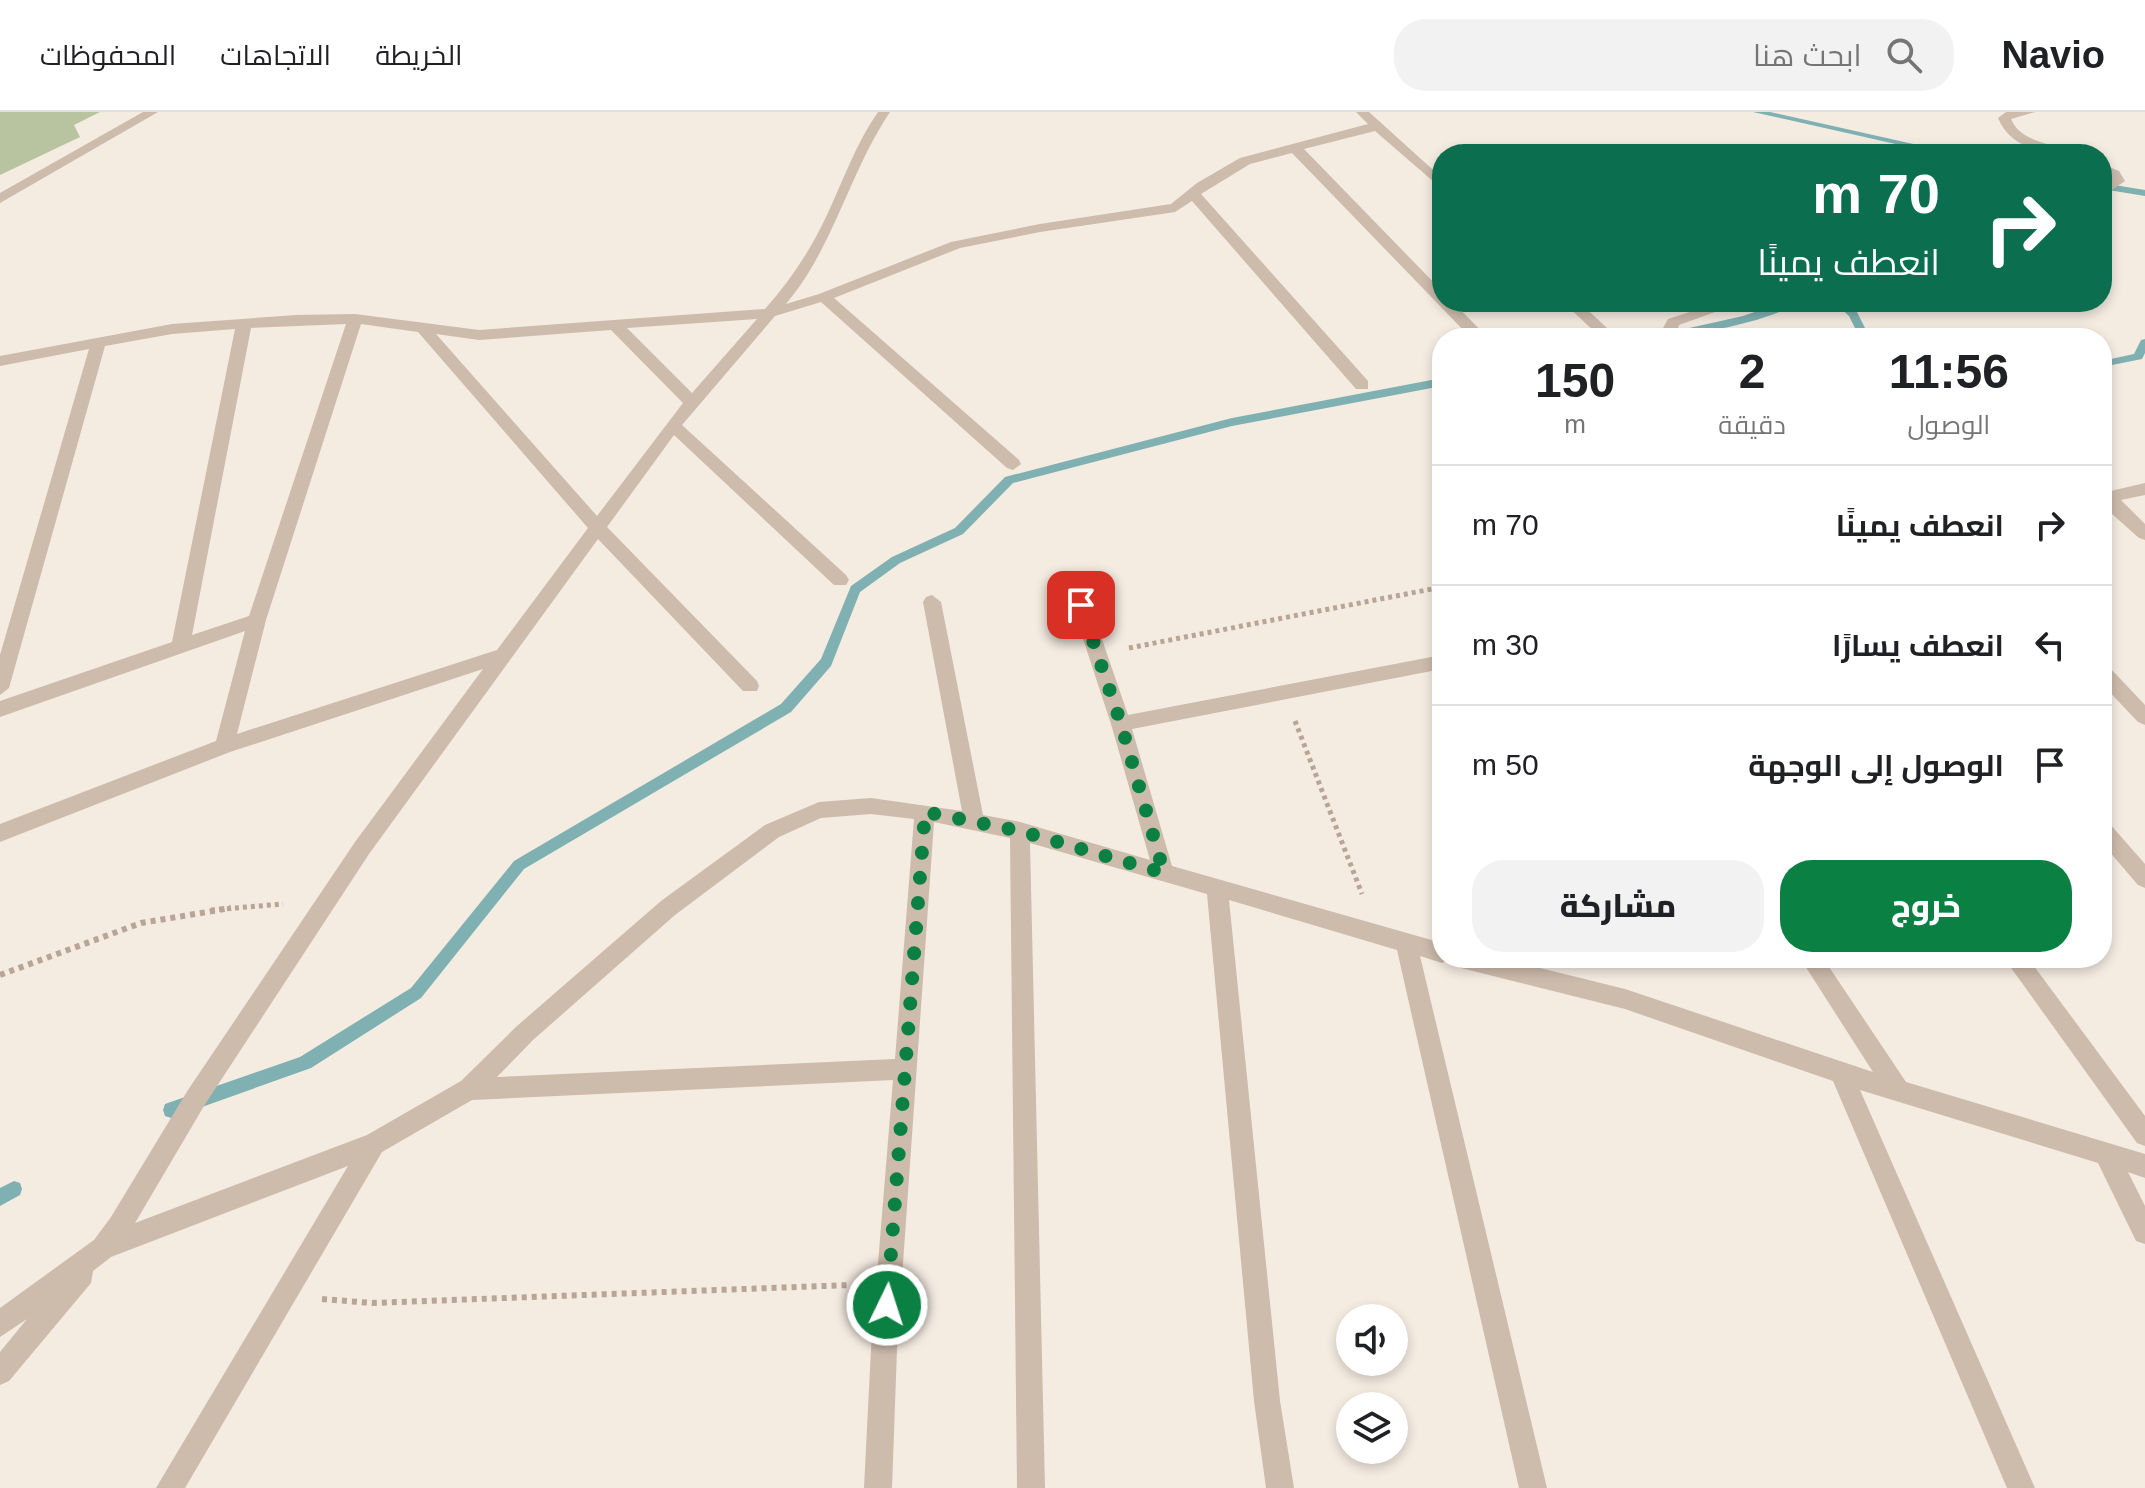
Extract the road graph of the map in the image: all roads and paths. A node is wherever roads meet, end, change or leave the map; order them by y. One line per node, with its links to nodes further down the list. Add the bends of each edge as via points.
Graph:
1 (152, 112): 10 (street)
2 (884, 112): 16 (street, via 798,280)
3 (1362, 112): 5 (street)
4 (2029, 112): 6 (street, via 2004,118 2006,126)
5 (1377, 126): 7 (street); 8 (street)
6 (2037, 144)
7 (1294, 147): 9 (street, via 1245,161); 11 (street)
8 (1432, 176)
9 (1194, 194): 12 (street, via 1175,208 1154,214 956,245); 26 (street)
10 (0, 199)
11 (1432, 290)
12 (824, 297): 16 (street); 29 (street)
13 (1454, 312): 20 (street)
14 (1581, 312): 21 (street)
15 (1699, 312): 22 (street, via 1680,317)
16 (770, 313): 19 (street); 27 (street)
17 (355, 319): 18 (street); 23 (street); 39 (street)
18 (244, 324): 24 (street, via 172,329); 40 (street)
19 (616, 326): 23 (street, via 479,335); 27 (street)
20 (1470, 328)
21 (1599, 328)
22 (1674, 328)
23 (425, 331): 33 (street)
24 (98, 343): 25 (street); 46 (street)
25 (0, 361)
26 (1362, 385)
27 (692, 403): 28 (street)
28 (673, 425): 33 (street); 35 (street)
29 (1013, 464)
30 (2145, 489): 31 (street)
31 (2112, 496)
32 (2112, 504): 34 (street)
33 (597, 527): 42 (street); 45 (street)
34 (2145, 534)
35 (840, 580)
36 (1073, 581): 41 (street)
37 (1432, 589): 41 (path)
38 (932, 602): 53 (street)
39 (257, 620): 40 (street); 51 (street)
40 (181, 644): 48 (street)
41 (1097, 654): 50 (street)
42 (501, 656): 51 (street); 60 (street)
43 (1432, 664): 47 (street)
44 (2112, 682): 49 (street)
45 (750, 686)
46 (0, 688)
47 (1284, 692): 50 (street); 61 (path)
48 (0, 709)
49 (2145, 717)
50 (1121, 724): 57 (street)
51 (224, 746): 55 (street)
52 (925, 812): 53 (street); 68 (street); 70 (street, via 871,806 819,810 772,831 668,908)
53 (974, 822): 54 (street)
54 (1020, 831): 57 (street); 84 (street)
55 (0, 833)
56 (2112, 841): 58 (street)
57 (1164, 873): 59 (street)
58 (2145, 879)
59 (1217, 889): 61 (street); 85 (street)
60 (328, 900): 67 (path, via 208,910 143,923); 77 (street)
61 (1378, 936): 62 (street)
62 (1407, 945): 63 (street); 86 (street)
63 (1432, 951)
64 (1501, 968): 69 (street, via 1625,999)
65 (1818, 968): 71 (street)
66 (2022, 968): 72 (street)
67 (0, 975)
68 (905, 1069): 70 (street); 78 (street)
69 (1841, 1073): 71 (street); 87 (street)
70 (469, 1089): 73 (street)
71 (1898, 1090): 74 (street)
72 (2145, 1135)
73 (374, 1144): 77 (street); 79 (street)
74 (2106, 1155): 75 (street); 76 (street)
75 (2145, 1166)
76 (2145, 1232)
77 (103, 1248): 80 (street); 81 (street)
78 (888, 1284): 79 (path, via 372,1303); 83 (street)
79 (285, 1295): 82 (street)
80 (0, 1324)
81 (0, 1372)
82 (170, 1488)
83 (878, 1488)
84 (1031, 1488)
85 (1280, 1488)
86 (1533, 1488)
87 (2021, 1488)

